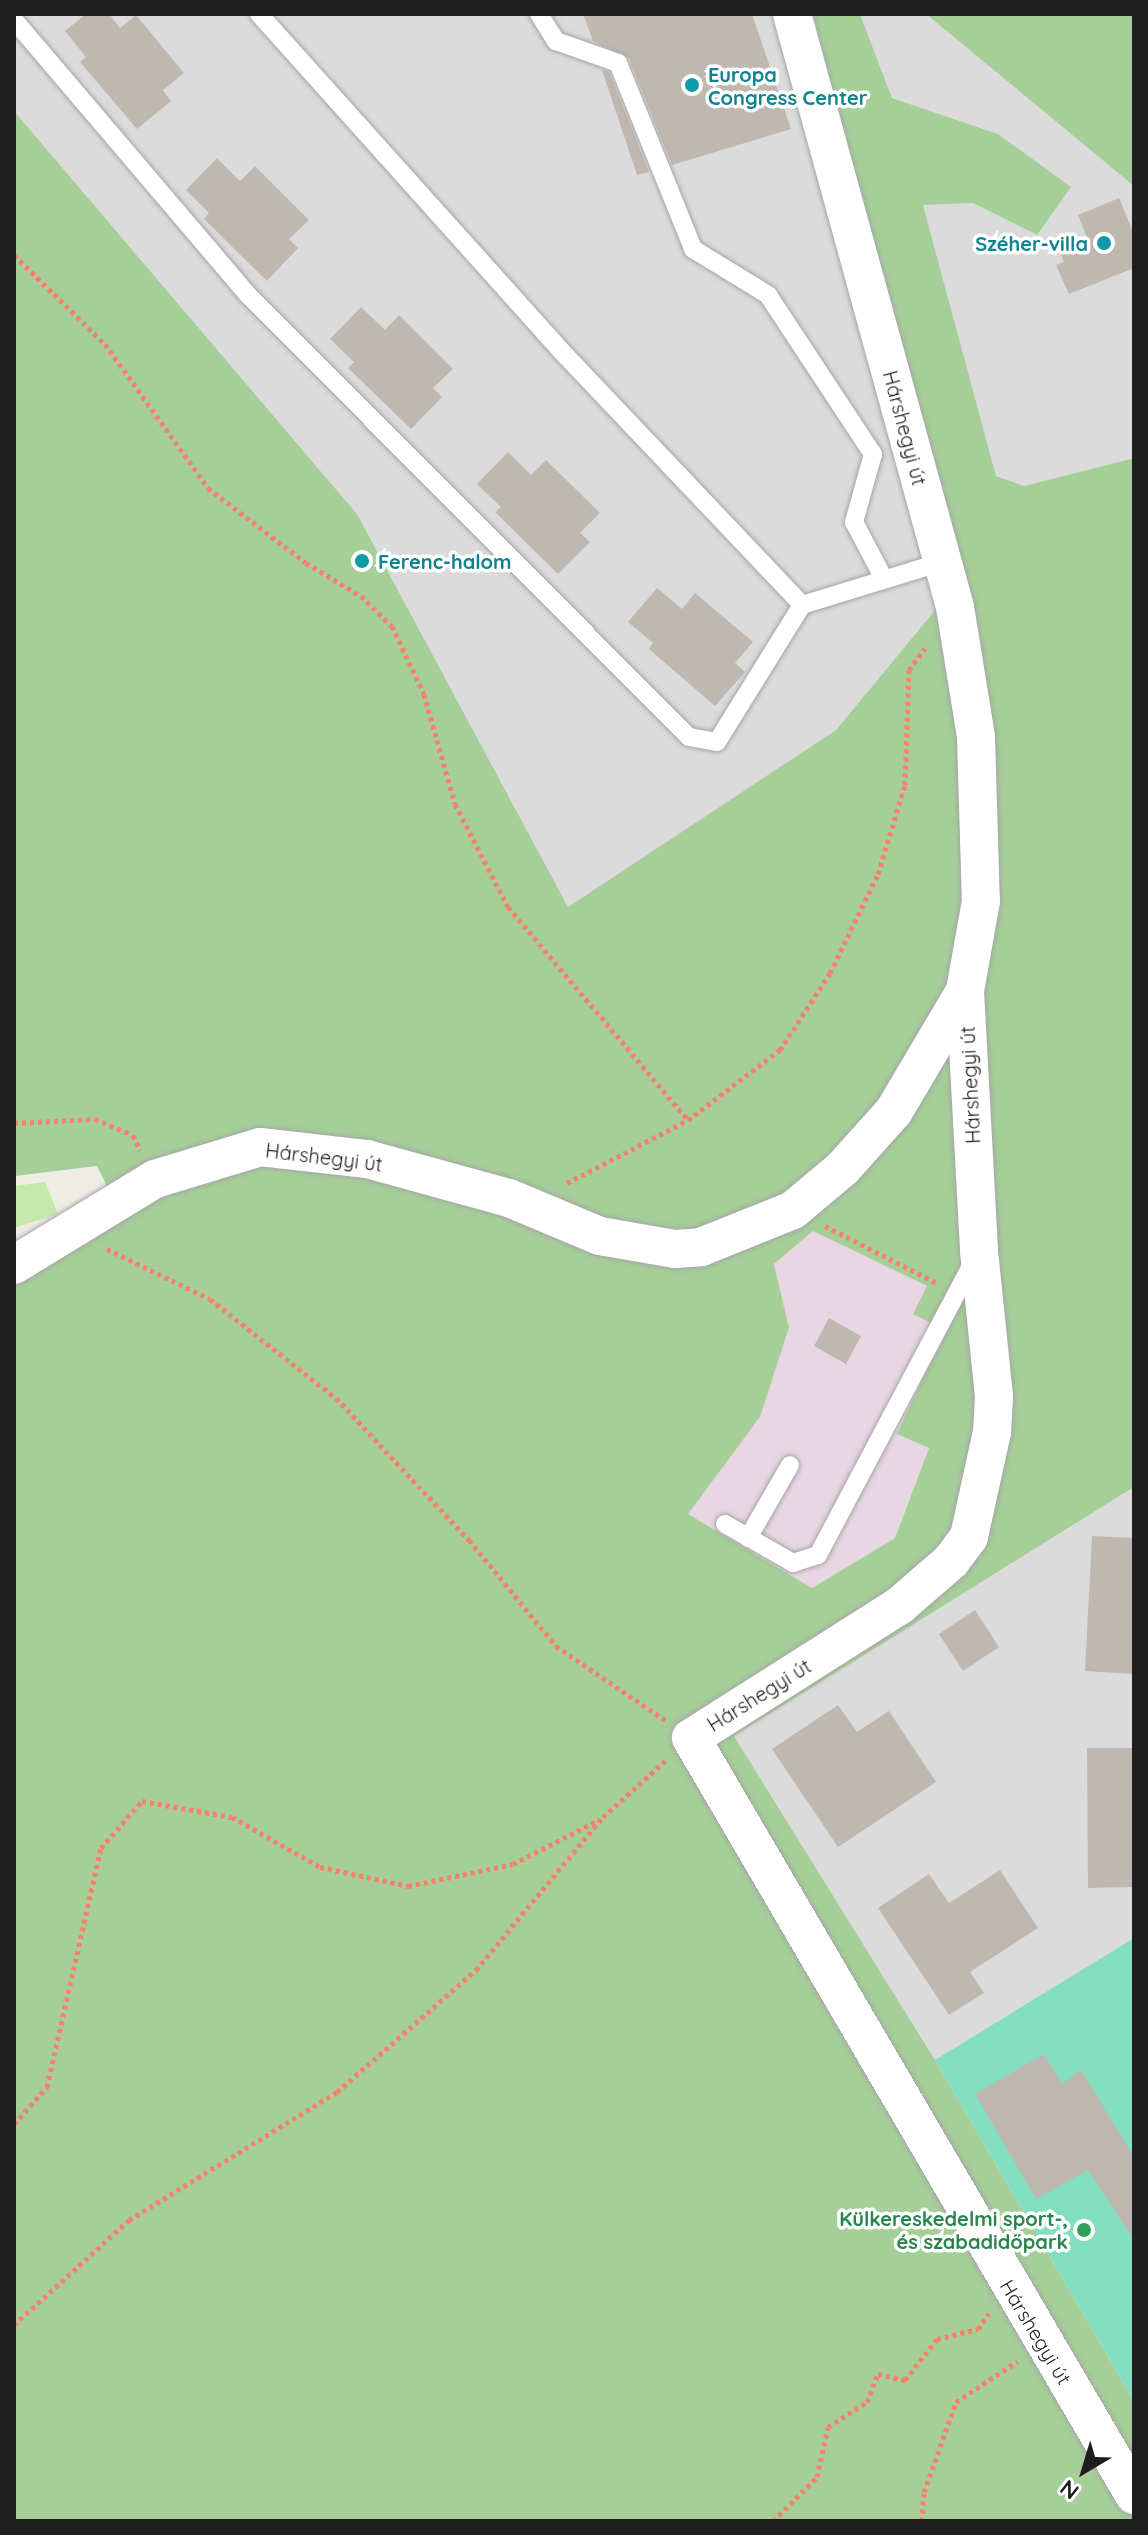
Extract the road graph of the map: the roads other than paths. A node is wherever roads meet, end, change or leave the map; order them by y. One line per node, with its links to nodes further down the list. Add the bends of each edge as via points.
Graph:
1 (259, 14): 7 (lane, via 567,357)
2 (539, 14): 6 (lane, via 556,41 618,63 693,249 768,295 873,454 854,522)
3 (792, 14): 5 (street, Hárshegyi út)
4 (14, 20): 7 (lane, via 248,295 689,737 717,742)
5 (942, 562): 6 (lane); 8 (street, Hárshegyi út, via 955,607 976,737 981,901)
6 (884, 579): 7 (lane)
7 (802, 605)
8 (965, 991): 9 (street, Hárshegyi út); 10 (street, Hárshegyi út, via 894,1111 843,1168 793,1210 748,1232 675,1249 600,1236 509,1198 367,1159 260,1147 155,1179)
9 (979, 1251): 13 (lane, via 818,1555 793,1563); 14 (street, Hárshegyi út, via 994,1396 992,1432 969,1537 951,1561 899,1606 691,1738)
10 (14, 1265)
11 (790, 1465): 13 (lane)
12 (725, 1524): 13 (lane)
13 (748, 1538)
14 (1134, 2495)

